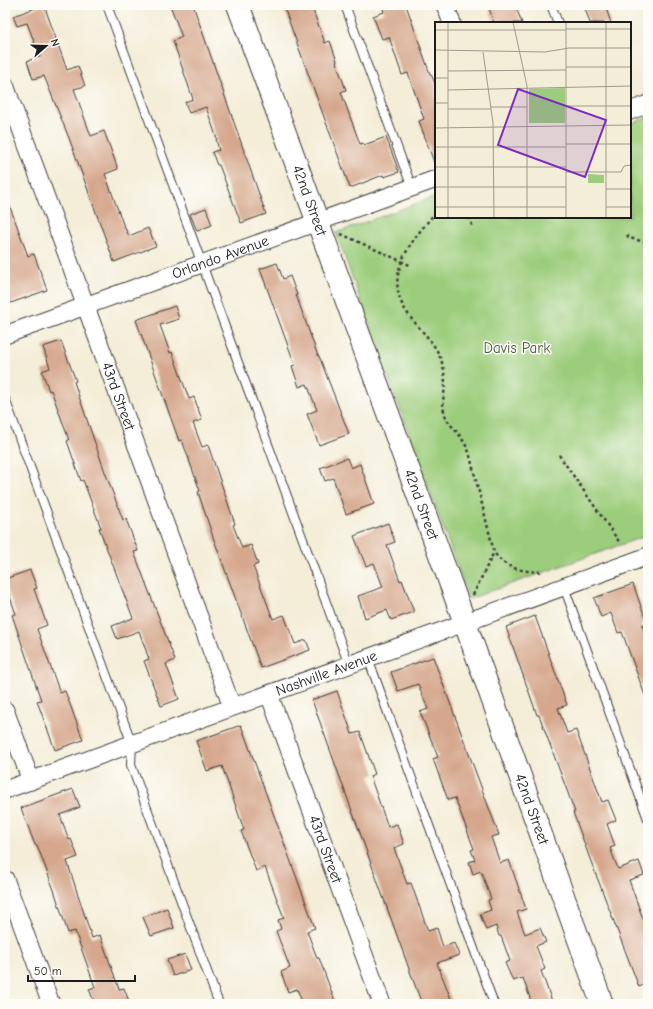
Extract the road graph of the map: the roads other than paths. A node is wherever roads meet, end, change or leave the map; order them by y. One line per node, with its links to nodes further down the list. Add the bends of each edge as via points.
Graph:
1 (107, 5): 14 (lane)
2 (238, 5): 13 (street, 42nd Street)
3 (345, 5): 12 (lane)
4 (445, 5): 6 (street)
5 (551, 5): 7 (lane)
6 (452, 22)
7 (558, 22)
8 (5, 85): 15 (street, 43rd Street)
9 (648, 104): 10 (street)
10 (631, 111)
11 (435, 179): 12 (street, Orlando Avenue)
12 (412, 188): 13 (street, Orlando Avenue)
13 (317, 222): 14 (street, Orlando Avenue); 20 (street, 42nd Street)
14 (202, 263): 15 (street, Orlando Avenue); 22 (lane)
15 (86, 306): 16 (street, Orlando Avenue); 24 (street, 43rd Street)
16 (5, 335)
17 (5, 399): 26 (lane)
18 (648, 556): 19 (street, Nashville Avenue)
19 (564, 586): 20 (street, Nashville Avenue); 29 (lane)
20 (464, 623): 21 (street, Nashville Avenue); 35 (street, 42nd Street)
21 (368, 658): 22 (street, Nashville Avenue); 34 (lane)
22 (349, 665): 23 (street, Nashville Avenue)
23 (269, 694): 24 (street, Nashville Avenue); 33 (street, 43rd Street)
24 (232, 707): 26 (street, Nashville Avenue)
25 (5, 710): 27 (street)
26 (132, 744): 27 (street, Nashville Avenue); 32 (lane, via 131,765)
27 (31, 780): 28 (street, Nashville Avenue)
28 (5, 790)
29 (648, 819)
30 (5, 879): 31 (street)
31 (51, 1004)
32 (219, 1004)
33 (382, 1004)
34 (494, 1004)
35 (602, 1004)

